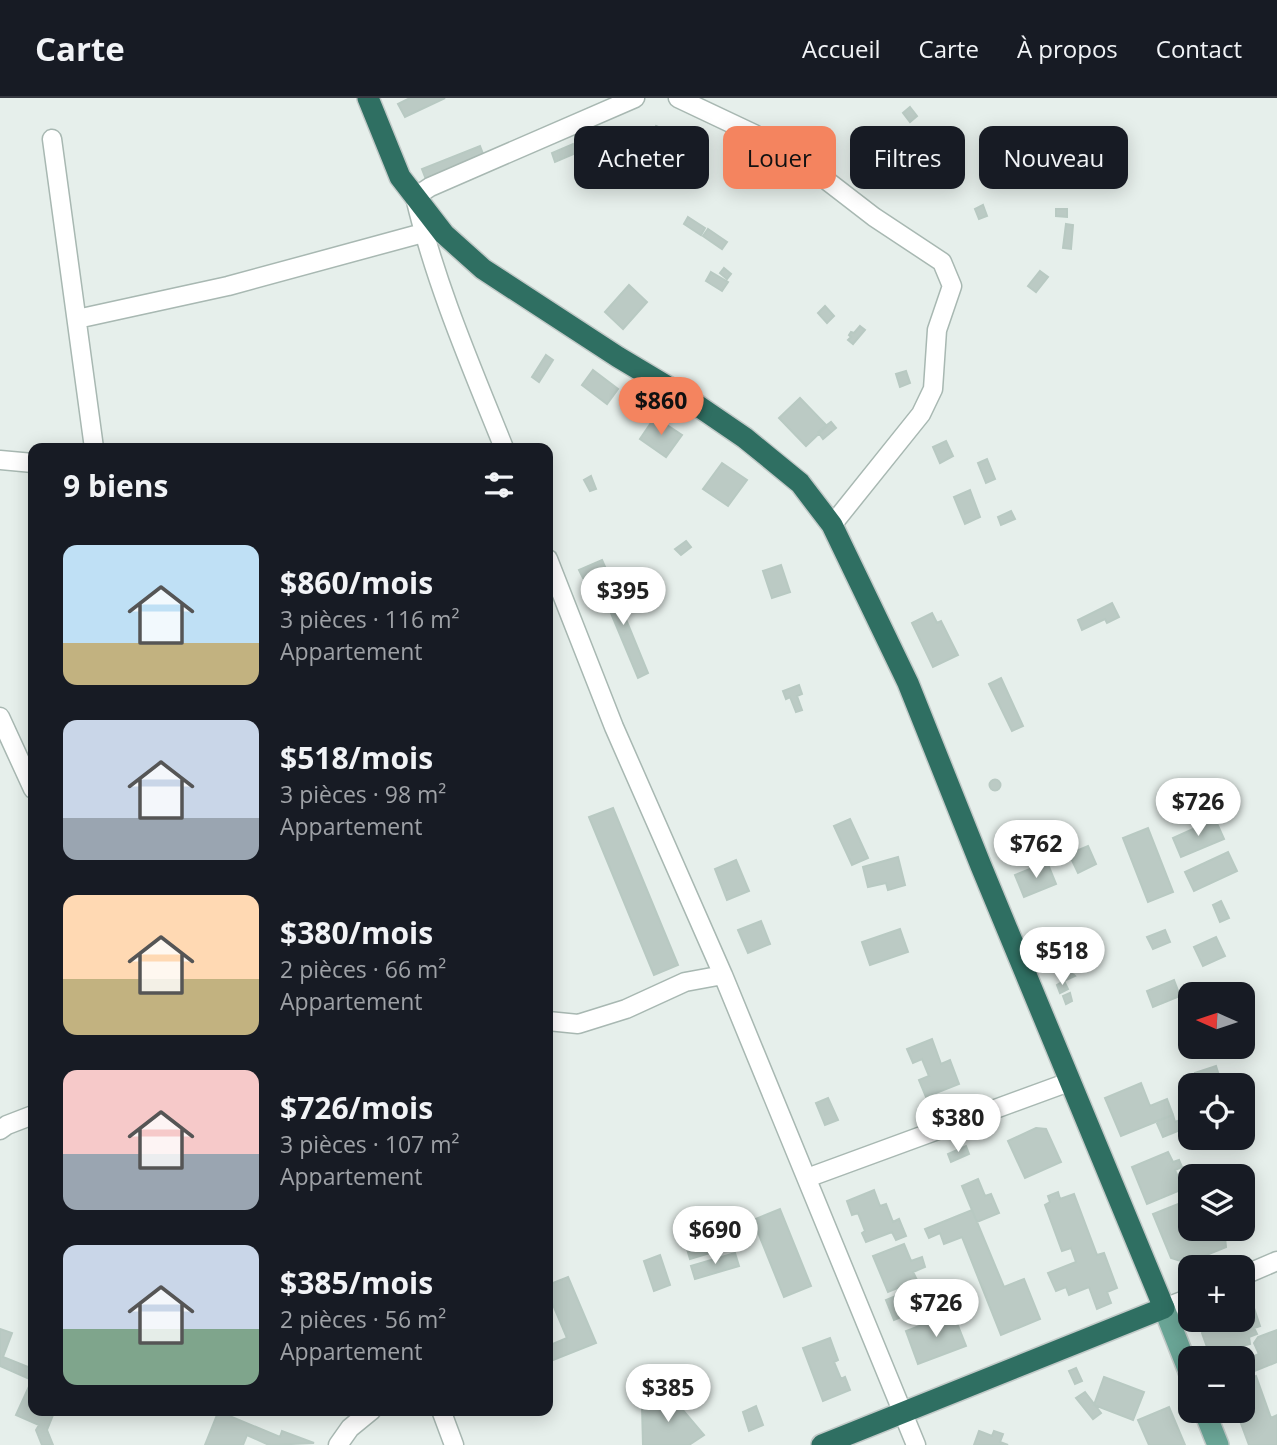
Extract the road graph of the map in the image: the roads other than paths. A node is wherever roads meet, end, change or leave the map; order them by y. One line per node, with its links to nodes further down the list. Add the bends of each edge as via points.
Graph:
1 (368, 98): 5 (highway, via 400,177)
2 (635, 98): 5 (street)
3 (678, 98): 12 (street, via 754,134 817,173 942,262 952,286 937,330 933,388 920,414)
4 (52, 139): 7 (street)
5 (415, 197): 6 (street); 12 (highway, via 444,234 483,269 745,438 800,483)
6 (423, 233): 7 (street, via 228,286); 9 (street)
7 (77, 319): 8 (street)
8 (93, 443)
9 (502, 443)
10 (0, 460): 11 (street)
11 (28, 463)
12 (832, 525): 18 (highway, via 908,683)
13 (553, 572): 16 (street, via 614,727)
14 (0, 717): 15 (street)
15 (28, 778)
16 (723, 975): 17 (street, via 685,982 626,1009 578,1024); 21 (street)
17 (553, 1022)
18 (1069, 1082): 21 (street); 25 (highway)
19 (28, 1117): 20 (street)
20 (3, 1125)
21 (807, 1178): 27 (street)
22 (1277, 1262): 23 (street)
23 (1255, 1271)
24 (1178, 1303): 25 (street)
25 (1164, 1308): 26 (main road); 27 (highway)
26 (1179, 1346)
27 (901, 1412): 33 (highway); 34 (street)
28 (365, 1416): 31 (street)
29 (443, 1416): 32 (street)
30 (1209, 1423): 35 (main road)
31 (338, 1445)
32 (454, 1445)
33 (822, 1445)
34 (916, 1445)
35 (1218, 1445)

